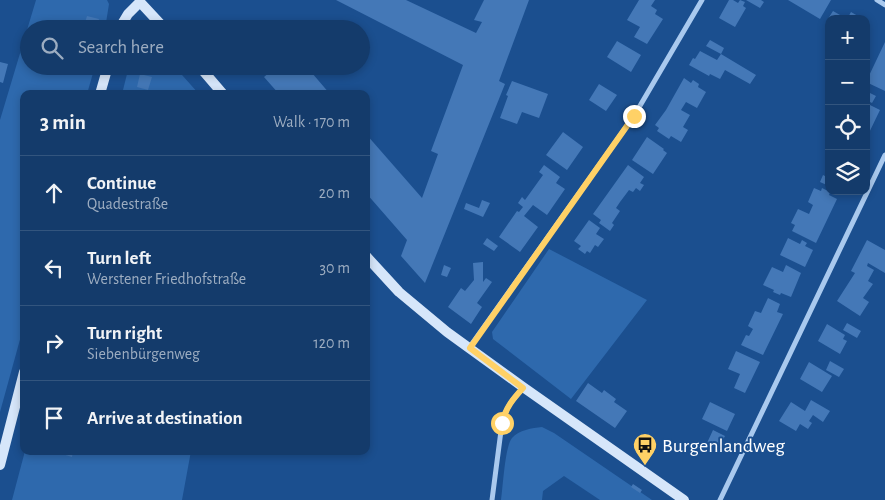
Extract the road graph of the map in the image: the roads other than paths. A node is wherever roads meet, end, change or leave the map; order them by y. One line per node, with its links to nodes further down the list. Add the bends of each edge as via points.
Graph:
1 (702, 0): 13 (street, via 634,116)
2 (877, 0): 4 (street)
3 (139, 1): 5 (street); 6 (street)
4 (885, 5)
5 (124, 20)
6 (157, 20)
7 (105, 75): 9 (street)
8 (207, 75): 10 (street)
9 (101, 90)
10 (220, 90)
11 (885, 155): 19 (street)
12 (370, 260): 13 (street, via 399,292)
13 (470, 348): 15 (street)
14 (20, 388): 16 (street)
15 (523, 388): 17 (street, via 505,412); 18 (street)
16 (0, 465)
17 (492, 500)
18 (684, 500)
19 (720, 500)

